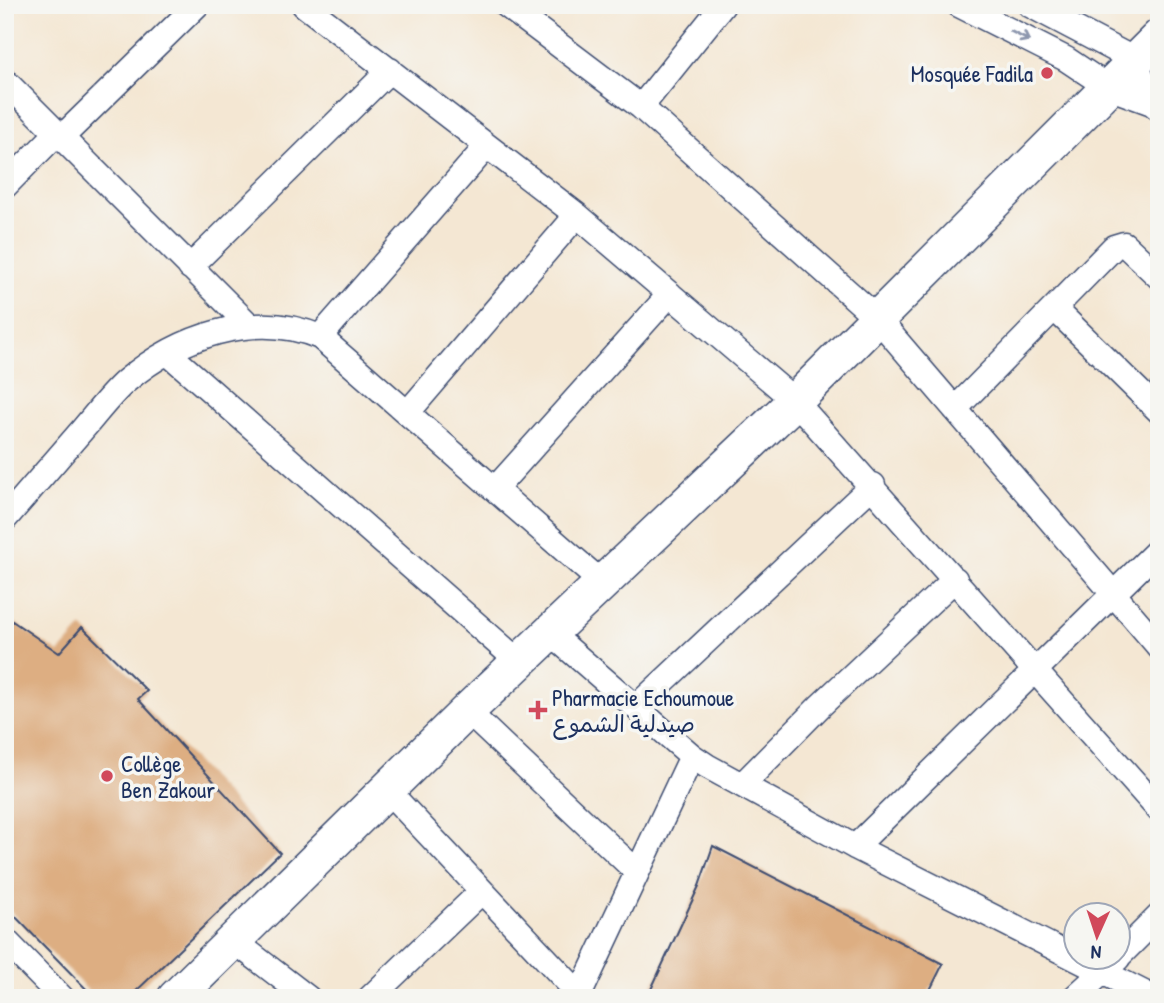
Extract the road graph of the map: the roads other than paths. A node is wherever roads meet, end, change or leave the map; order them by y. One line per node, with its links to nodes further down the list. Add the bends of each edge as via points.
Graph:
1 (197, 5): 13 (street)
2 (304, 5): 8 (street)
3 (506, 5): 12 (street)
4 (723, 5): 12 (street)
5 (959, 5): 10 (street, one-way to 10, via 1066,60)
6 (1030, 5): 7 (street)
7 (1147, 48): 10 (street); 11 (street)
8 (390, 70): 14 (street); 17 (street)
9 (5, 81): 13 (street)
10 (1108, 88): 11 (street); 21 (street)
11 (1155, 106)
12 (641, 107): 21 (street)
13 (59, 136): 15 (street); 17 (street)
14 (487, 146): 16 (street); 23 (street)
15 (5, 186)
16 (577, 215): 19 (street); 27 (street)
17 (190, 267): 22 (street)
18 (1159, 277): 20 (street, via 1129,247 1120,244)
19 (670, 294): 25 (street); 30 (street)
20 (1055, 309): 26 (street); 28 (street)
21 (877, 318): 25 (street); 26 (street)
22 (247, 324): 23 (street, via 299,328); 24 (street)
23 (320, 337): 27 (street)
24 (169, 354): 31 (street, via 123,384); 38 (street)
25 (795, 401): 29 (street); 34 (street)
26 (955, 410): 35 (street)
27 (409, 411): 30 (street)
28 (1159, 411)
29 (873, 485): 33 (street); 40 (street)
30 (495, 489): 34 (street)
31 (5, 519)
32 (1159, 549): 35 (street)
33 (955, 579): 39 (street); 43 (street)
34 (601, 582): 36 (street)
35 (1114, 595): 37 (street); 39 (street)
36 (549, 632): 38 (street); 40 (street)
37 (1159, 647)
38 (518, 661): 41 (street)
39 (1035, 672): 45 (street); 46 (street)
40 (635, 707): 42 (street)
41 (467, 711): 44 (street); 47 (street)
42 (691, 756): 43 (street); 47 (street)
43 (743, 784): 46 (street)
44 (387, 790): 48 (street); 52 (street)
45 (1159, 810)
46 (855, 847): 50 (street)
47 (636, 872): 56 (street)
48 (482, 891): 56 (street); 60 (street)
49 (1159, 916): 53 (street)
50 (1062, 939)
51 (5, 940): 57 (street)
52 (233, 941): 58 (street); 59 (street)
53 (1132, 943)
54 (1102, 972): 61 (street)
55 (1124, 972): 62 (street)
56 (578, 996)
57 (62, 998)
58 (175, 998)
59 (308, 998)
60 (370, 998)
61 (1074, 998)
62 (1154, 998)

